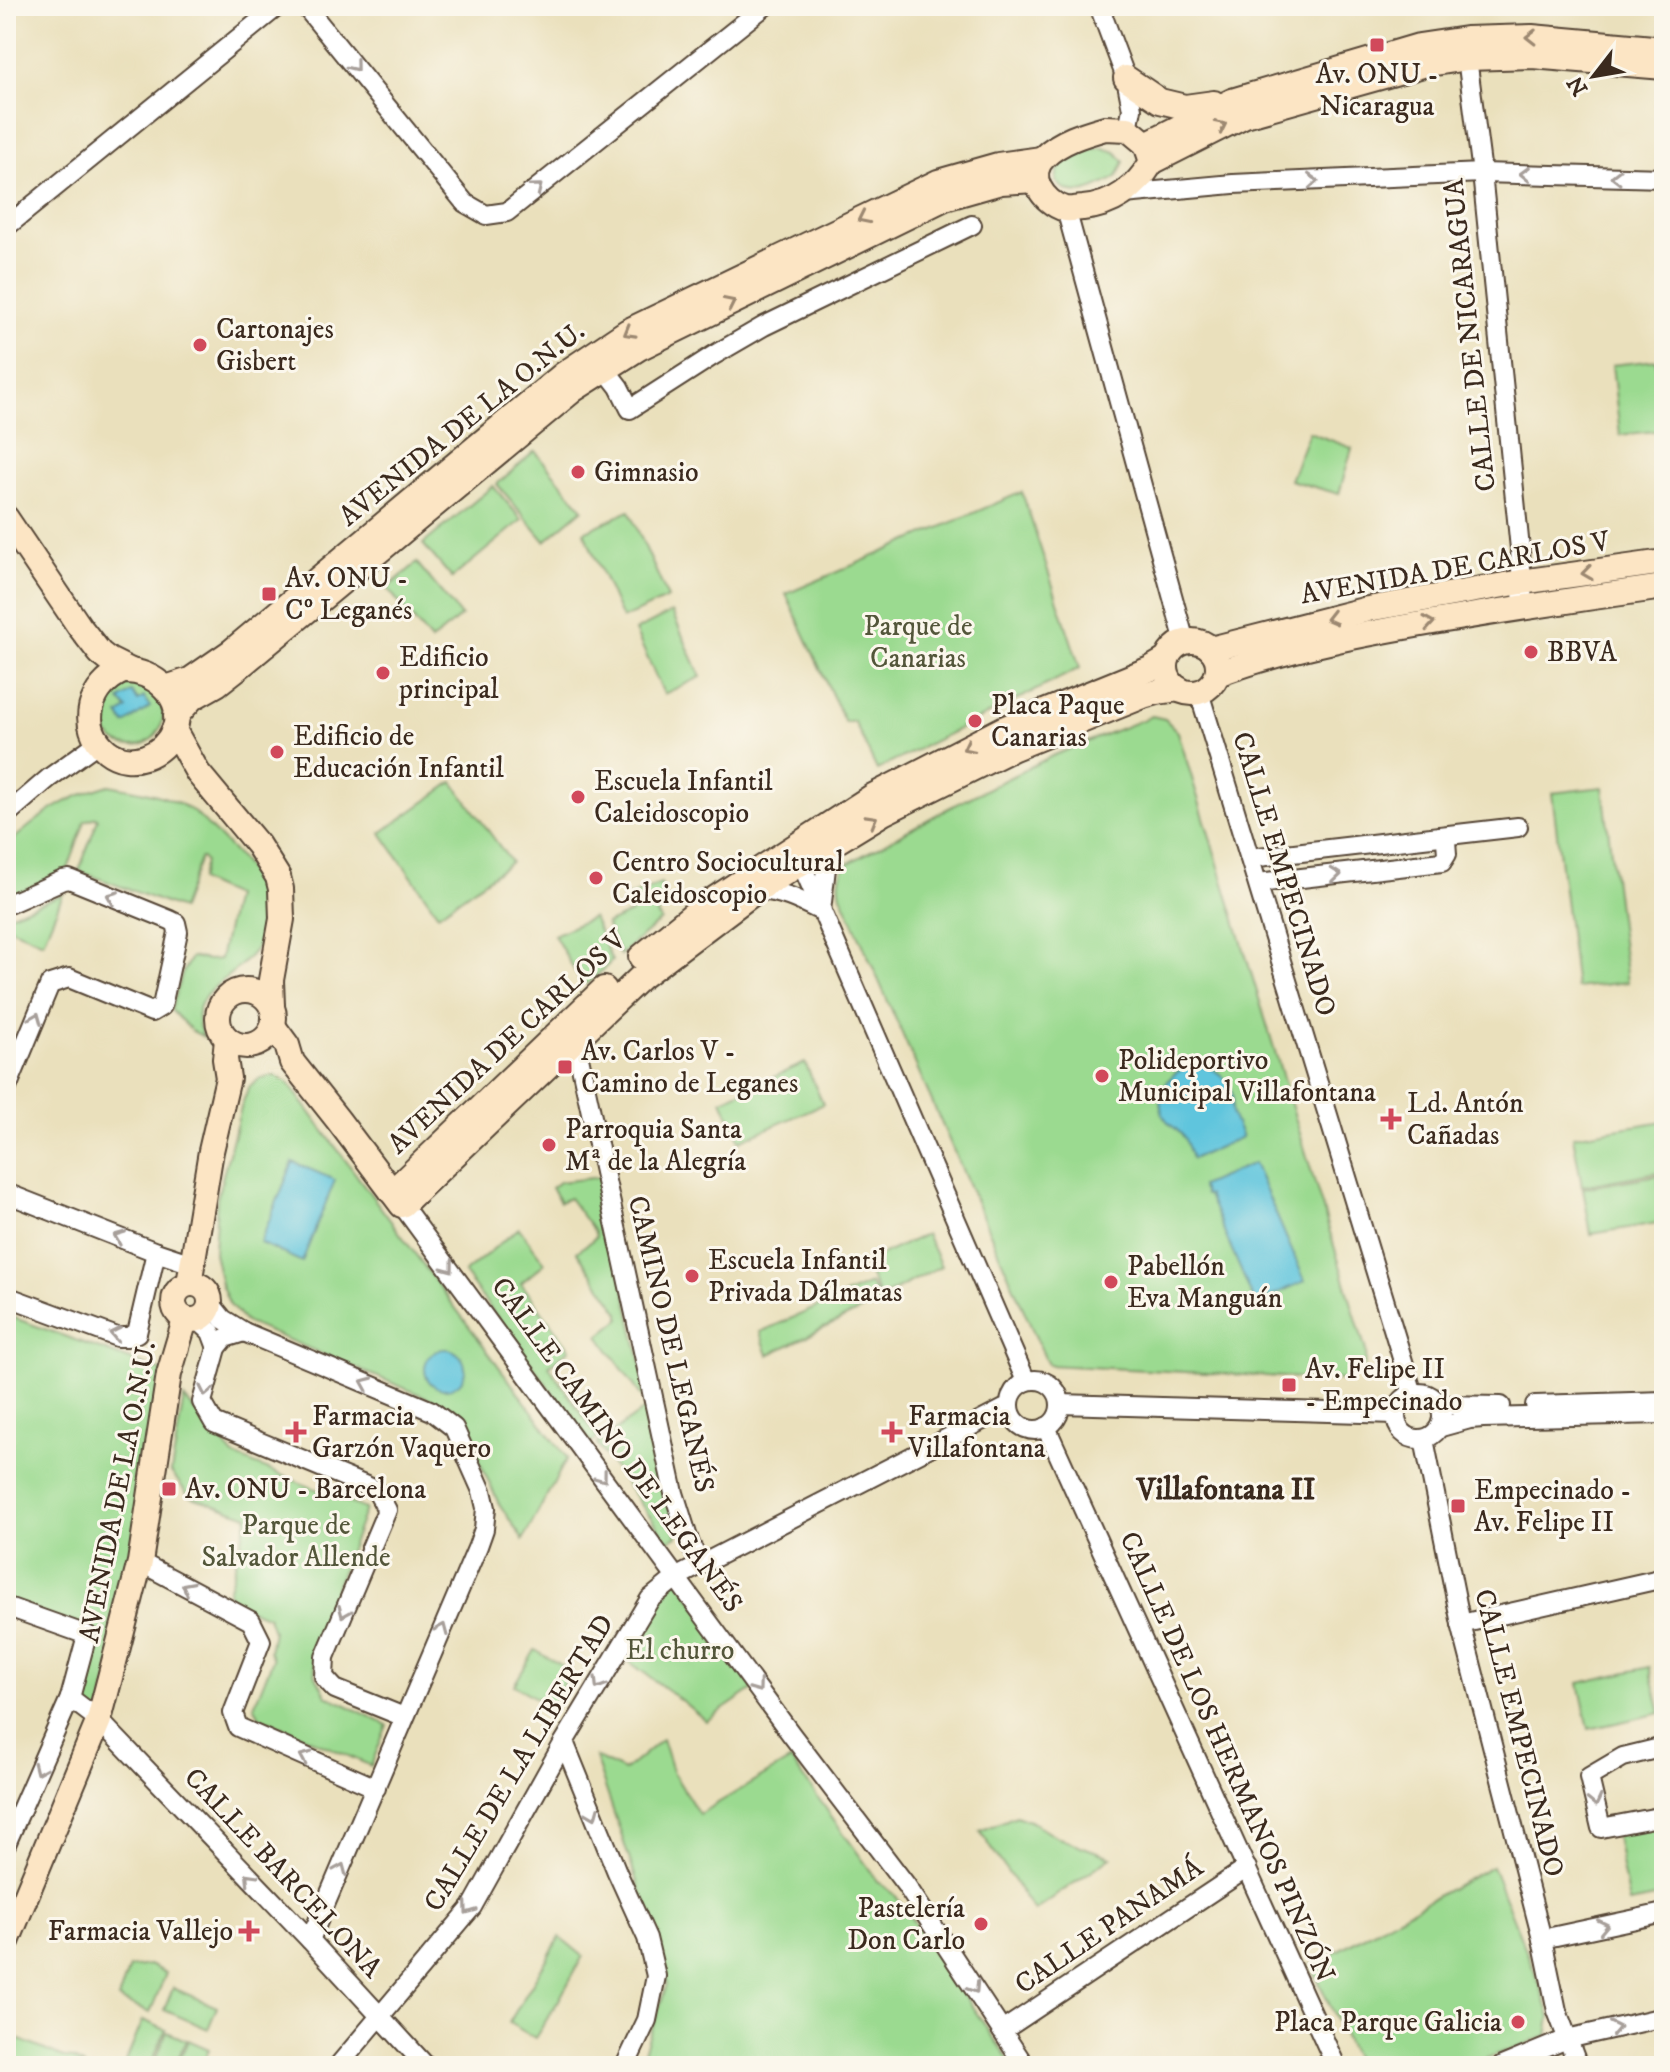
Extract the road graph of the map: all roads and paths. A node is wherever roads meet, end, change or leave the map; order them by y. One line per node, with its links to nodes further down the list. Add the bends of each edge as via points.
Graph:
1 (278, 6): 17 (street)
2 (305, 6): 3 (street, one-way to 3, via 465,203 486,215 507,212)
3 (765, 6)
4 (1099, 6): 8 (street)
5 (1664, 49): 9 (street, one-way to 9, via 1532,37 1466,39 1419,46)
6 (1467, 58): 7 (street, via 1532,56); 10 (street, one-way to 6, via 1423,65); 12 (street, CALLE DE NICARAGUA)
7 (1664, 67)
8 (1126, 78): 9 (street, via 1160,101 1185,107); 10 (street)
9 (1232, 101): 10 (street)
10 (1142, 145): 11 (street, via 1105,128 1078,136); 14 (street, via 1141,179)
11 (1039, 169): 15 (street, via 1048,200); 18 (street, AVENIDA DE LA O.N.U., one-way to 11, via 945,198); 31 (street, AVENIDA DE LA O.N.U., one-way to 31, via 998,165 938,182 628,331 564,374 232,651 190,680)
12 (1482, 173): 13 (street, one-way to 12); 14 (street, one-way to 12); 21 (street, CALLE DE NICARAGUA)
13 (1664, 178)
14 (1124, 194): 15 (street, via 1097,206)
15 (1066, 209): 25 (street)
16 (972, 225): 18 (street, AVENIDA DE LA O.N.U., via 764,326 630,409)
17 (6, 227)
18 (605, 369): 33 (street, AVENIDA DE LA O.N.U., via 245,662 192,698)
19 (6, 518): 24 (street)
20 (1664, 562): 21 (street, AVENIDA DE CARLOS V, one-way to 21)
21 (1521, 582): 23 (street, CALLE DE NICARAGUA); 26 (street, AVENIDA DE CARLOS V, one-way to 26, via 1368,609)
22 (1664, 587): 23 (street, AVENIDA DE CARLOS V)
23 (1523, 607): 29 (street, AVENIDA DE CARLOS V, one-way to 23, via 1373,632)
24 (79, 626): 28 (street, via 100,653); 30 (street)
25 (1185, 642): 26 (street); 27 (street)
26 (1211, 649): 29 (street)
27 (1167, 659): 32 (street, via 1171,681); 41 (street, AVENIDA DE CARLOS V, one-way to 41, via 1005,728 873,796)
28 (131, 671): 30 (street); 31 (street, via 152,676)
29 (1217, 674): 32 (street, via 1209,687)
30 (102, 685): 34 (street, via 90,718)
31 (166, 688): 33 (street)
32 (1189, 690): 40 (street, AVENIDA DE CARLOS V, one-way to 32, via 1014,748 1143,696); 42 (street, CALLE EMPECINADO)
33 (175, 723): 35 (street); 36 (street)
34 (99, 742): 35 (street, via 113,754 132,759); 37 (street)
35 (158, 750): 36 (street)
36 (198, 773): 47 (street, via 278,877 282,919)
37 (6, 815)
38 (1518, 827): 39 (street)
39 (1440, 836): 42 (street); 43 (street, one-way to 39, via 1442,862 1447,854)
40 (836, 841): 41 (street, AVENIDA DE CARLOS V); 46 (street, via 826,868)
41 (796, 856): 44 (street, AVENIDA DE CARLOS V); 46 (street); 55 (street, AVENIDA DE CARLOS V, via 702,907 631,965 549,1040)
42 (1250, 858): 43 (street, CALLE EMPECINADO)
43 (1258, 883): 63 (street, CALLE EMPECINADO)
44 (757, 890): 46 (street, via 789,895); 51 (street, AVENIDA DE CARLOS V, via 640,978)
45 (6, 905): 53 (street, one-way to 45, via 50,984 69,978 152,1012 162,1006 178,932 170,920 69,879)
46 (821, 911): 62 (street)
47 (274, 955): 48 (street); 49 (street)
48 (245, 991): 49 (street, via 266,998); 50 (street, via 230,996 219,1011)
49 (264, 1030): 50 (street, via 245,1046); 52 (street); 55 (street, CALLE CAMINO DE LEGANÉS, via 287,1045 292,1062)
50 (227, 1039): 52 (street)
51 (575, 1039): 55 (street, AVENIDA DE CARLOS V); 74 (street, CAMINO DE LEGANÉS, via 674,1493)
52 (228, 1078): 57 (street)
53 (6, 1090)
54 (6, 1193): 56 (street, one-way to 54)
55 (397, 1198): 75 (street, CALLE CAMINO DE LEGANÉS, one-way to 75)
56 (156, 1252): 57 (street); 58 (street, one-way to 58, via 137,1333 128,1337)
57 (191, 1274): 59 (street, via 174,1295 173,1305 177,1314)
58 (6, 1296)
59 (198, 1314): 60 (street, via 223,1319); 61 (street); 73 (street, AVENIDA DE LA O.N.U., via 169,1374)
60 (244, 1332): 61 (street, via 225,1338); 80 (street, one-way to 60, via 484,1529 482,1491 454,1428 432,1411)
61 (217, 1348): 80 (street, one-way to 80, via 202,1402 214,1423 376,1490 387,1510 325,1657 324,1677 335,1689)
62 (1026, 1381): 65 (street, via 1049,1384); 67 (street, via 1013,1392)
63 (1413, 1394): 66 (street, via 1428,1395); 68 (street)
64 (1664, 1401): 66 (street)
65 (1060, 1404): 68 (street); 70 (street)
66 (1440, 1405): 71 (street)
67 (1010, 1409): 70 (street, via 1019,1425); 74 (street, CALLE DE LA LIBERTAD)
68 (1396, 1414): 72 (street, via 1404,1434)
69 (1664, 1414): 71 (street, via 1470,1419)
70 (1046, 1427): 87 (street, CALLE DE LOS HERMANOS PINZÓN)
71 (1441, 1427): 72 (street)
72 (1424, 1439): 78 (street, CALLE EMPECINADO)
73 (140, 1562): 81 (street, AVENIDA DE LA O.N.U.); 84 (street, one-way to 73, via 238,1727 233,1713 261,1641 251,1621)
74 (701, 1565): 75 (street, CALLE DE LA LIBERTAD)
75 (677, 1577): 82 (street, CALLE DE LA LIBERTAD, one-way to 82, via 650,1599); 94 (street, CALLE CAMINO DE LEGANÉS, one-way to 94, via 906,1885)
76 (1664, 1578): 78 (street)
77 (6, 1613): 79 (street, via 8,1607 87,1635)
78 (1461, 1624): 89 (street, CALLE EMPECINADO)
79 (70, 1698): 81 (street, CALLE BARCELONA); 86 (street, one-way to 86)
80 (404, 1717): 84 (street)
81 (99, 1720): 90 (street, CALLE BARCELONA, one-way to 81); 91 (street, AVENIDA DE LA O.N.U.)
82 (564, 1742): 92 (street, CALLE DE LA LIBERTAD, one-way to 92, via 472,1907); 98 (street, one-way to 98, via 647,1938 656,1976 647,2020)
83 (1664, 1747): 85 (street, one-way to 85, via 1623,1757 1589,1777 1601,1828)
84 (376, 1788): 90 (street, one-way to 84)
85 (1664, 1816)
86 (6, 1844)
87 (1247, 1868): 94 (street, CALLE PANAMÁ); 100 (street, CALLE DE LOS HERMANOS PINZÓN)
88 (1664, 1913): 89 (street, one-way to 88)
89 (1542, 1939): 95 (street, CALLE EMPECINADO)
90 (310, 1940): 92 (street, CALLE BARCELONA)
91 (6, 1944)
92 (380, 2016): 96 (street, CALLE DE LA LIBERTAD); 97 (street, CALLE BARCELONA)
93 (1664, 2017): 95 (street, one-way to 93)
94 (1002, 2031): 99 (street, CALLE CAMINO DE LEGANÉS)
95 (1567, 2039): 101 (street); 102 (street, CALLE EMPECINADO)
96 (338, 2066)
97 (426, 2066)
98 (625, 2066)
99 (1025, 2066)
100 (1336, 2066)
101 (1502, 2066)
102 (1578, 2066)

